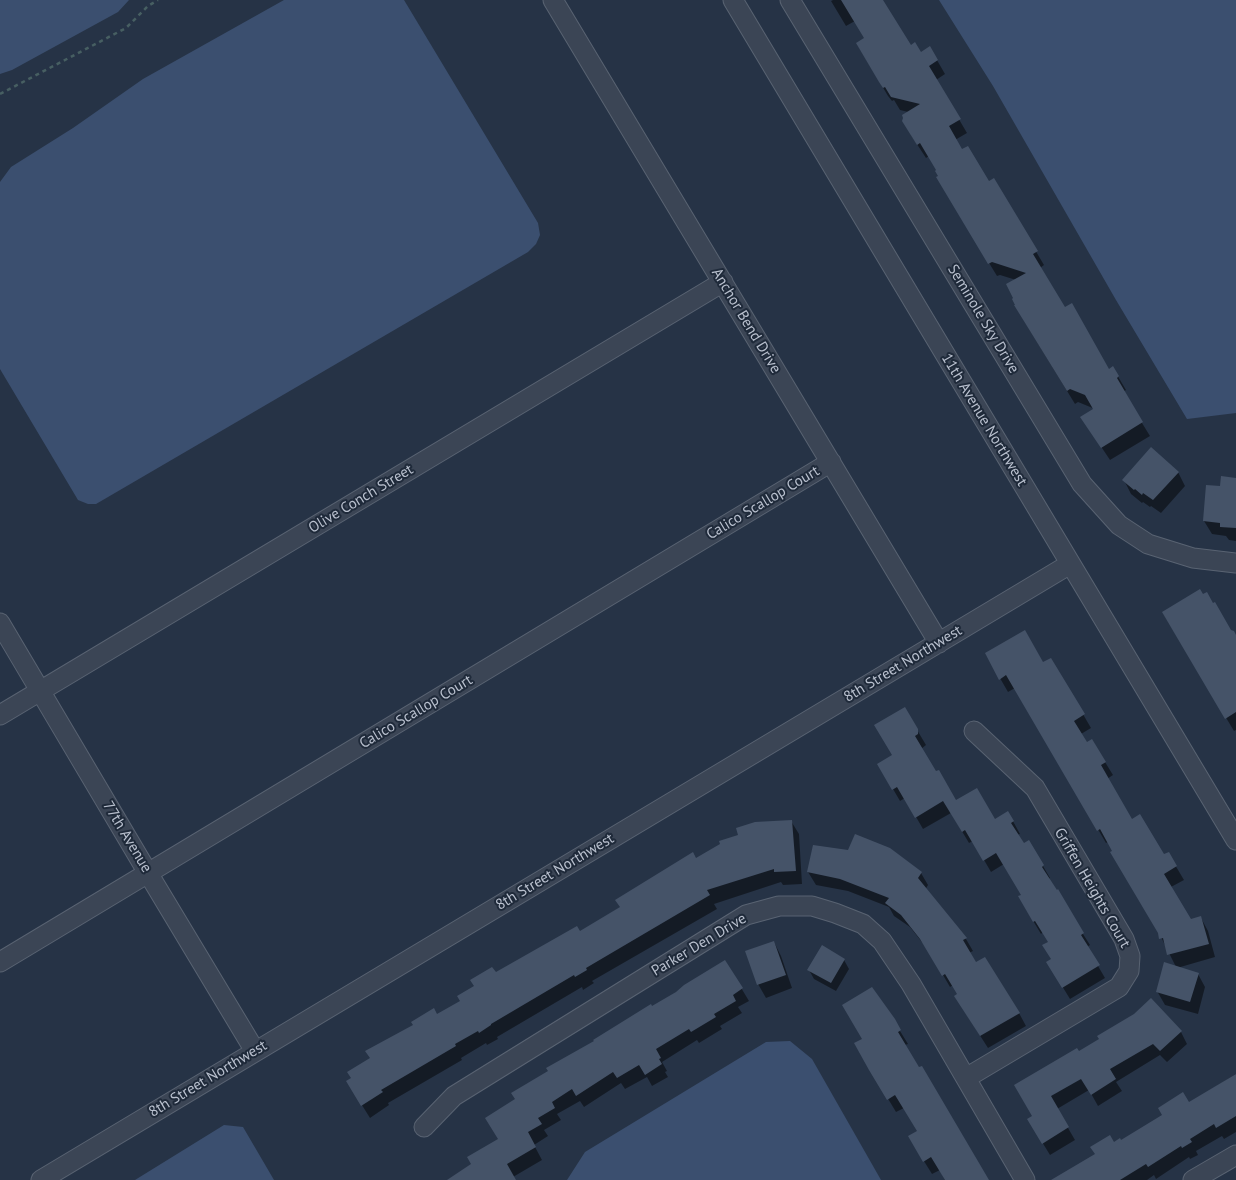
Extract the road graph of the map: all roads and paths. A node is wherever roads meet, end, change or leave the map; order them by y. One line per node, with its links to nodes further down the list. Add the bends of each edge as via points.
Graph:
1 (158, 0): 5 (path, via 126,28)
2 (553, 0): 6 (street, Anchor Bend Drive)
3 (733, 0): 8 (street, 11th Avenue Northwest)
4 (790, 0): 9 (street, Seminole Sky Drive, via 1082,484 1119,525 1148,544 1192,558)
5 (0, 94)
6 (723, 282): 7 (street, Anchor Bend Drive); 12 (street, Olive Conch Street)
7 (832, 462): 11 (street, Anchor Bend Drive); 16 (street, Calico Scallop Court)
8 (1070, 564): 11 (street, 8th Street Northwest); 15 (street, 11th Avenue Northwest)
9 (1236, 564)
10 (0, 623): 12 (street, 77th Avenue)
11 (939, 643): 18 (street, 8th Street Northwest)
12 (40, 691): 13 (street, Olive Conch Street); 16 (street, 77th Avenue)
13 (0, 715)
14 (974, 731): 19 (street, Griffen Heights Court, via 1035,788 1124,939 1130,956 1129,971 1119,987)
15 (1236, 840)
16 (148, 873): 17 (street, Calico Scallop Court); 18 (street, 77th Avenue)
17 (0, 962)
18 (255, 1051): 22 (street, 8th Street Northwest)
19 (966, 1078): 20 (street, Parker Den Drive, via 882,941 863,924 835,913 812,906 779,906 746,915 454,1096); 23 (street, Parker Den Drive)
20 (424, 1127)
21 (1236, 1155): 24 (street)
22 (41, 1180)
23 (1025, 1180)
24 (1193, 1180)

